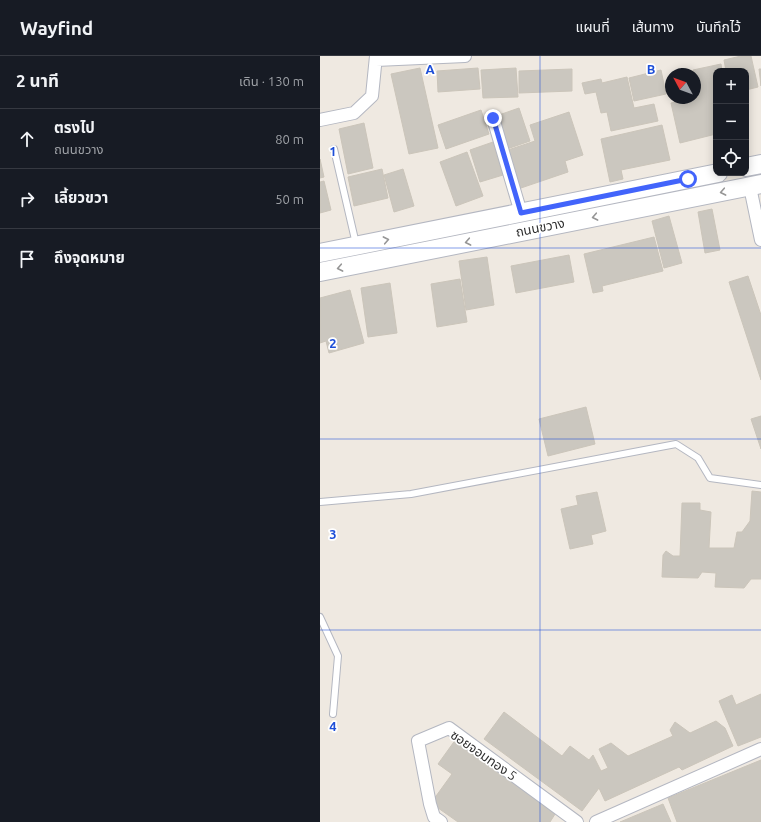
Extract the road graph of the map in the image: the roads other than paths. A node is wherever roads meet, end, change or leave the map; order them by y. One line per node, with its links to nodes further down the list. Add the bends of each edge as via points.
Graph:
1 (465, 56): 2 (street)
2 (376, 58): 4 (street, via 372,96 354,112)
3 (493, 118): 12 (street)
4 (320, 120)
5 (334, 149): 14 (lane)
6 (761, 164): 7 (main road)
7 (749, 166)
8 (713, 174): 9 (main road, ถนนขวาง)
9 (688, 179): 11 (main road); 12 (main road, ถนนขวาง)
10 (755, 186): 11 (main road, ถนนขวาง, one-way to 11); 13 (street)
11 (690, 198): 16 (main road, ถนนขวาง, one-way to 16)
12 (521, 213): 14 (main road, ถนนขวาง, one-way to 12)
13 (761, 240)
14 (356, 246): 15 (main road, ถนนขวาง)
15 (320, 253)
16 (320, 272)
17 (761, 485): 18 (lane, via 710,478 698,458 676,444 411,494)
18 (320, 502)
19 (320, 617): 20 (lane, via 338,656)
20 (333, 714)
21 (761, 749): 24 (street)
22 (441, 822): 23 (street, ซอยจอมทอง 5, via 434,817 430,804 418,741 449,728)
23 (577, 822)
24 (596, 822)

